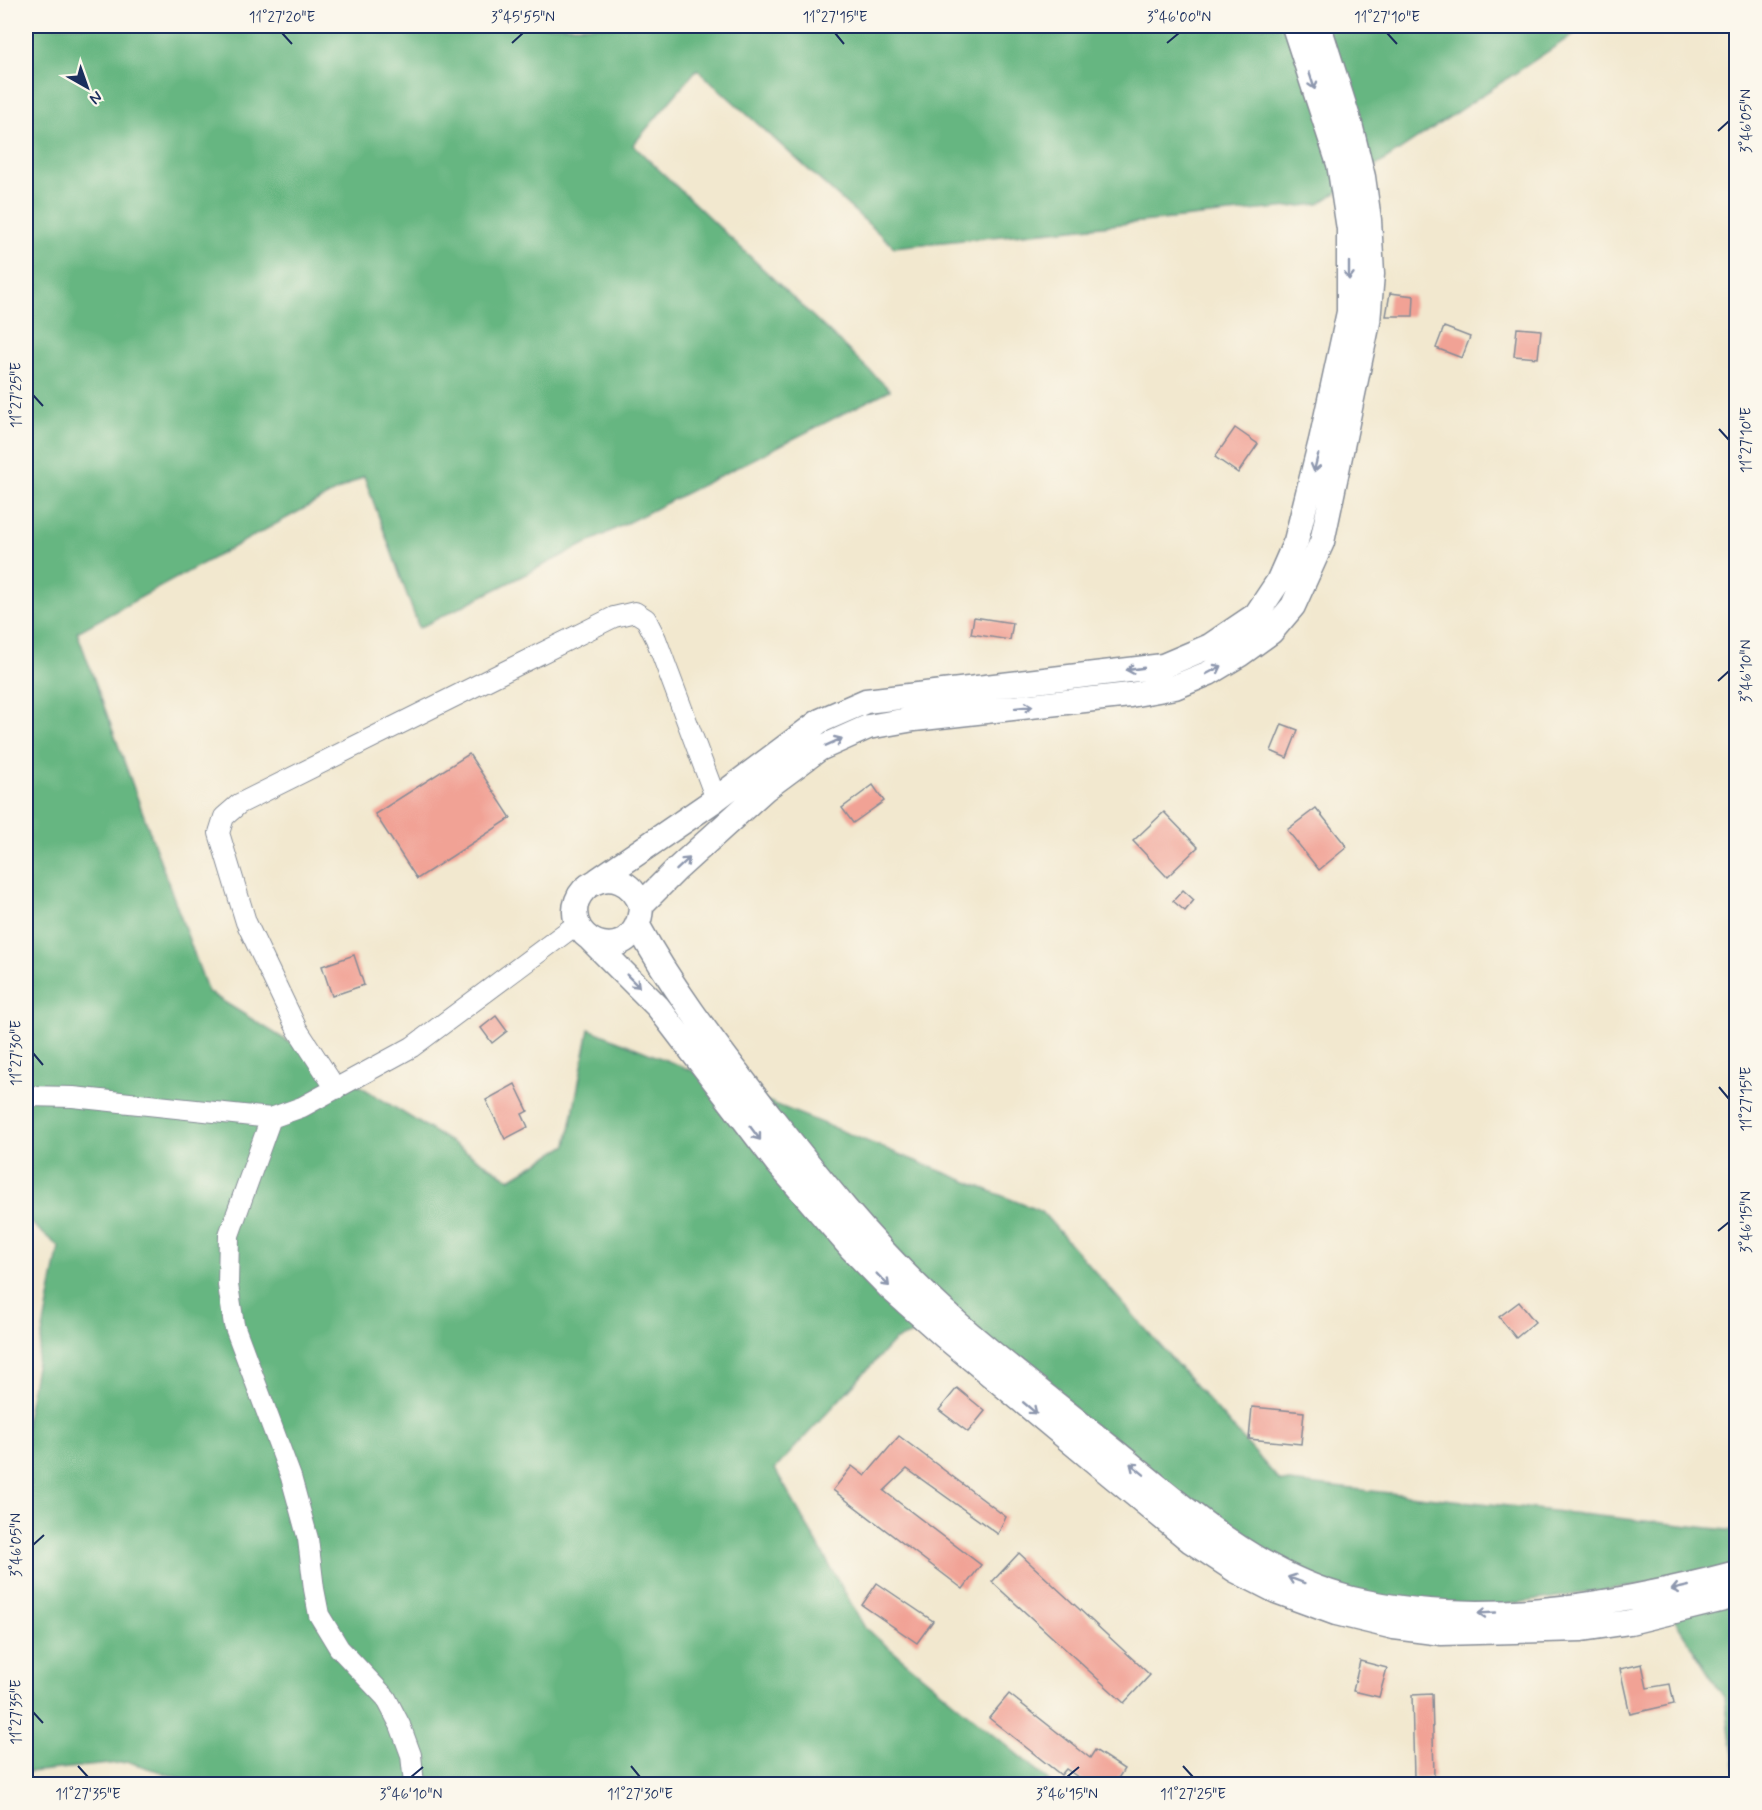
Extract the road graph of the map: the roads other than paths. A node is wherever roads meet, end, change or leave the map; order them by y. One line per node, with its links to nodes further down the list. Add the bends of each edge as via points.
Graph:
1 (1294, 26): 3 (street, one-way to 3, via 1339,164 1349,229 1349,312 1296,541 1278,582 1256,615 1210,646 1163,666 866,700 820,721)
2 (1319, 26): 5 (street, one-way to 2, via 677,869 765,789 819,749 868,727 1175,687 1239,656 1271,633 1293,606 1322,542 1362,355 1372,274 1363,177)
3 (716, 799): 4 (street); 7 (street, via 656,639 646,619 635,612 614,617 239,804 224,817 219,833 246,922 297,1029)
4 (598, 880): 5 (street, via 620,880 630,886 637,894); 6 (street, via 588,885 576,903 575,914)
5 (639, 916): 6 (street, via 631,935 623,941 602,944); 10 (street, one-way to 5, via 1593,1604 1470,1614 1409,1610 1348,1598 1288,1577 1252,1557 1185,1508 995,1354 931,1299 877,1245 825,1185 694,1016 652,952)
6 (584, 932): 7 (street, via 412,1047); 11 (street, one-way to 11, via 658,1007 778,1164 891,1289 1191,1541 1235,1570 1276,1591 1336,1613 1394,1628 1442,1633 1582,1629 1630,1623)
7 (336, 1089): 9 (street)
8 (26, 1096): 9 (street, via 73,1097)
9 (271, 1118): 12 (street, via 229,1235 228,1285 234,1325 291,1477 308,1539 319,1615 339,1648 386,1698 411,1755)
10 (1737, 1573)
11 (1737, 1596)
12 (414, 1785)

